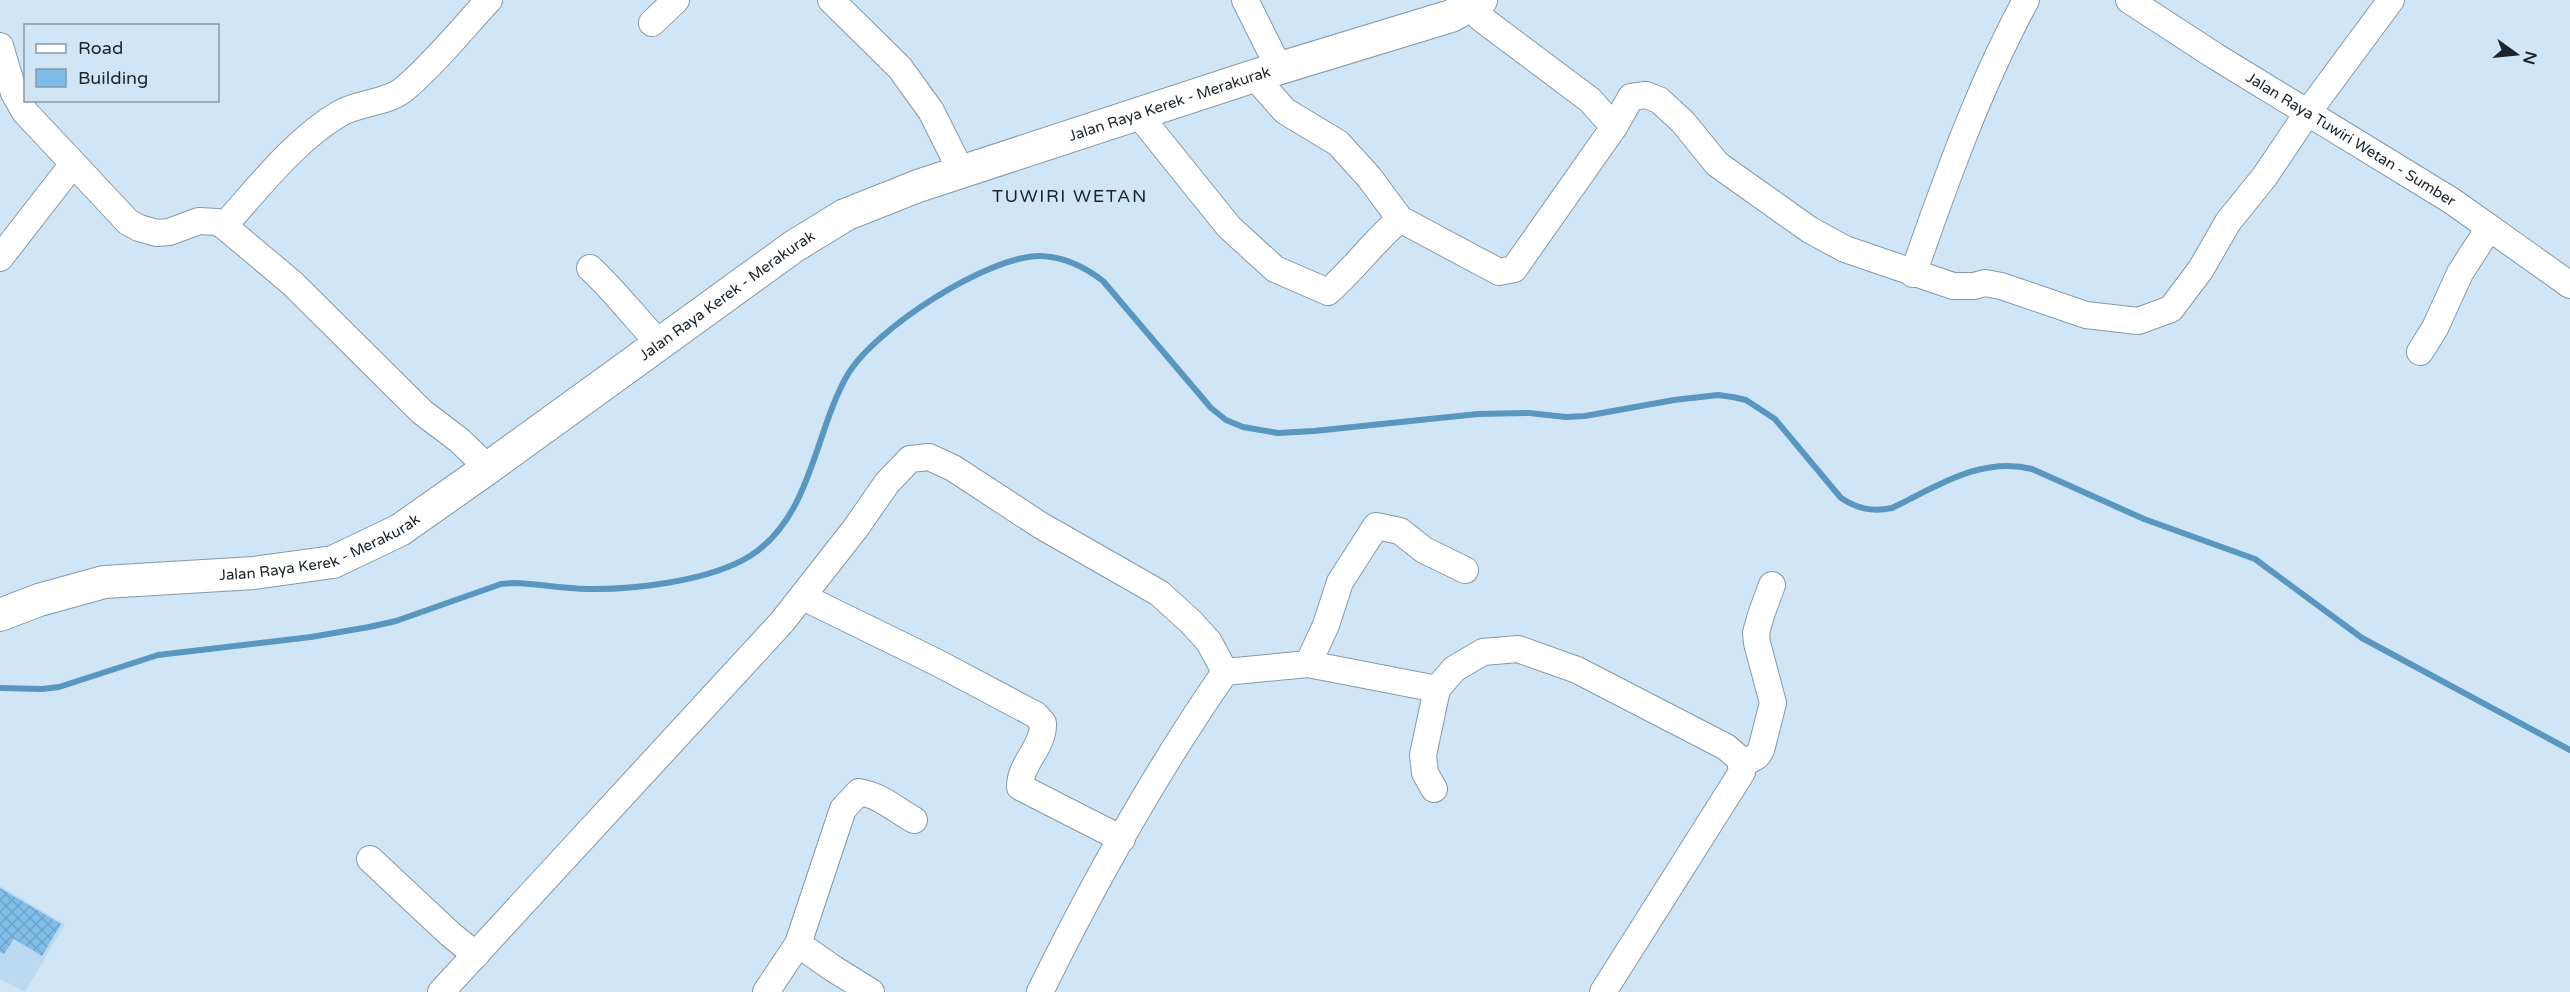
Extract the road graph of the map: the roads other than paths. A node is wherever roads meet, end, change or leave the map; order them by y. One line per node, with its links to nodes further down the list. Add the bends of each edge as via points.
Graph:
1 (489, 0): 18 (street, via 401,91 340,113 314,132)
2 (676, 0): 9 (street)
3 (831, 0): 15 (street, via 900,68 931,111)
4 (1245, 0): 11 (street)
5 (2026, 0): 22 (street, via 1972,114)
6 (2129, 0): 12 (street, Jalan Raya Tuwiri Wetan - Sumber)
7 (2391, 0): 12 (street)
8 (1475, 3): 11 (main road, Jalan Raya Kerek - Merakurak, via 1451,16); 14 (street, via 1482,19 1590,100)
9 (652, 23)
10 (0, 46): 16 (street, via 14,93 25,112)
11 (1267, 72): 13 (main road, Jalan Raya Kerek - Merakurak); 17 (street, via 1285,111 1338,143)
12 (2308, 112): 19 (street, Jalan Raya Tuwiri Wetan - Sumber); 22 (street, via 2171,309 2138,321 2086,315 2001,286 1953,286)
13 (1138, 114): 15 (main road, Jalan Raya Kerek - Merakurak); 17 (street, via 1229,227 1275,269 1328,292)
14 (1614, 127): 17 (street, via 1514,269 1499,272); 22 (street, via 1631,97 1646,95 1659,100 1683,122 1716,164 1810,230 1845,249)
15 (952, 154): 24 (main road, Jalan Raya Kerek - Merakurak, via 918,186 845,215)
16 (73, 164): 18 (street, via 139,228 169,232 199,221); 20 (street)
17 (1400, 219)
18 (224, 226): 26 (street, via 292,283 422,412)
19 (2489, 228): 23 (street, Jalan Raya Tuwiri Wetan - Sumber); 25 (street, via 2460,273)
20 (0, 258)
21 (590, 268): 24 (street)
22 (1913, 274)
23 (2570, 285)
24 (647, 330): 26 (main road, Jalan Raya Kerek - Merakurak)
25 (2420, 352)
26 (473, 453): 30 (main road, Jalan Raya Kerek - Merakurak, via 400,530 333,562 254,573 104,582)
27 (1465, 570): 31 (street, via 1424,550 1400,531 1376,526 1340,582)
28 (1772, 585): 34 (street, via 1756,643 1773,704 1761,750)
29 (803, 597): 32 (street, via 903,464 910,459 929,457 1159,592 1209,642); 37 (street, via 1036,715 1043,723 1044,734 1028,762 1020,787); 40 (street)
30 (0, 614)
31 (1308, 664): 32 (street); 33 (street)
32 (1225, 672): 37 (street, via 1180,738)
33 (1437, 689): 34 (street, via 1454,669 1483,652 1518,649 1577,670 1716,741 1740,759); 35 (street, via 1423,755 1425,773)
34 (1741, 765): 45 (street, via 1738,779)
35 (1434, 789)
36 (914, 820): 39 (street, via 874,794 859,792 852,798 843,809)
37 (1122, 839): 44 (street)
38 (370, 859): 40 (street)
39 (798, 944): 42 (street); 43 (street)
40 (476, 955): 41 (street)
41 (441, 992)
42 (766, 992)
43 (872, 992)
44 (1040, 992)
45 (1603, 992)

